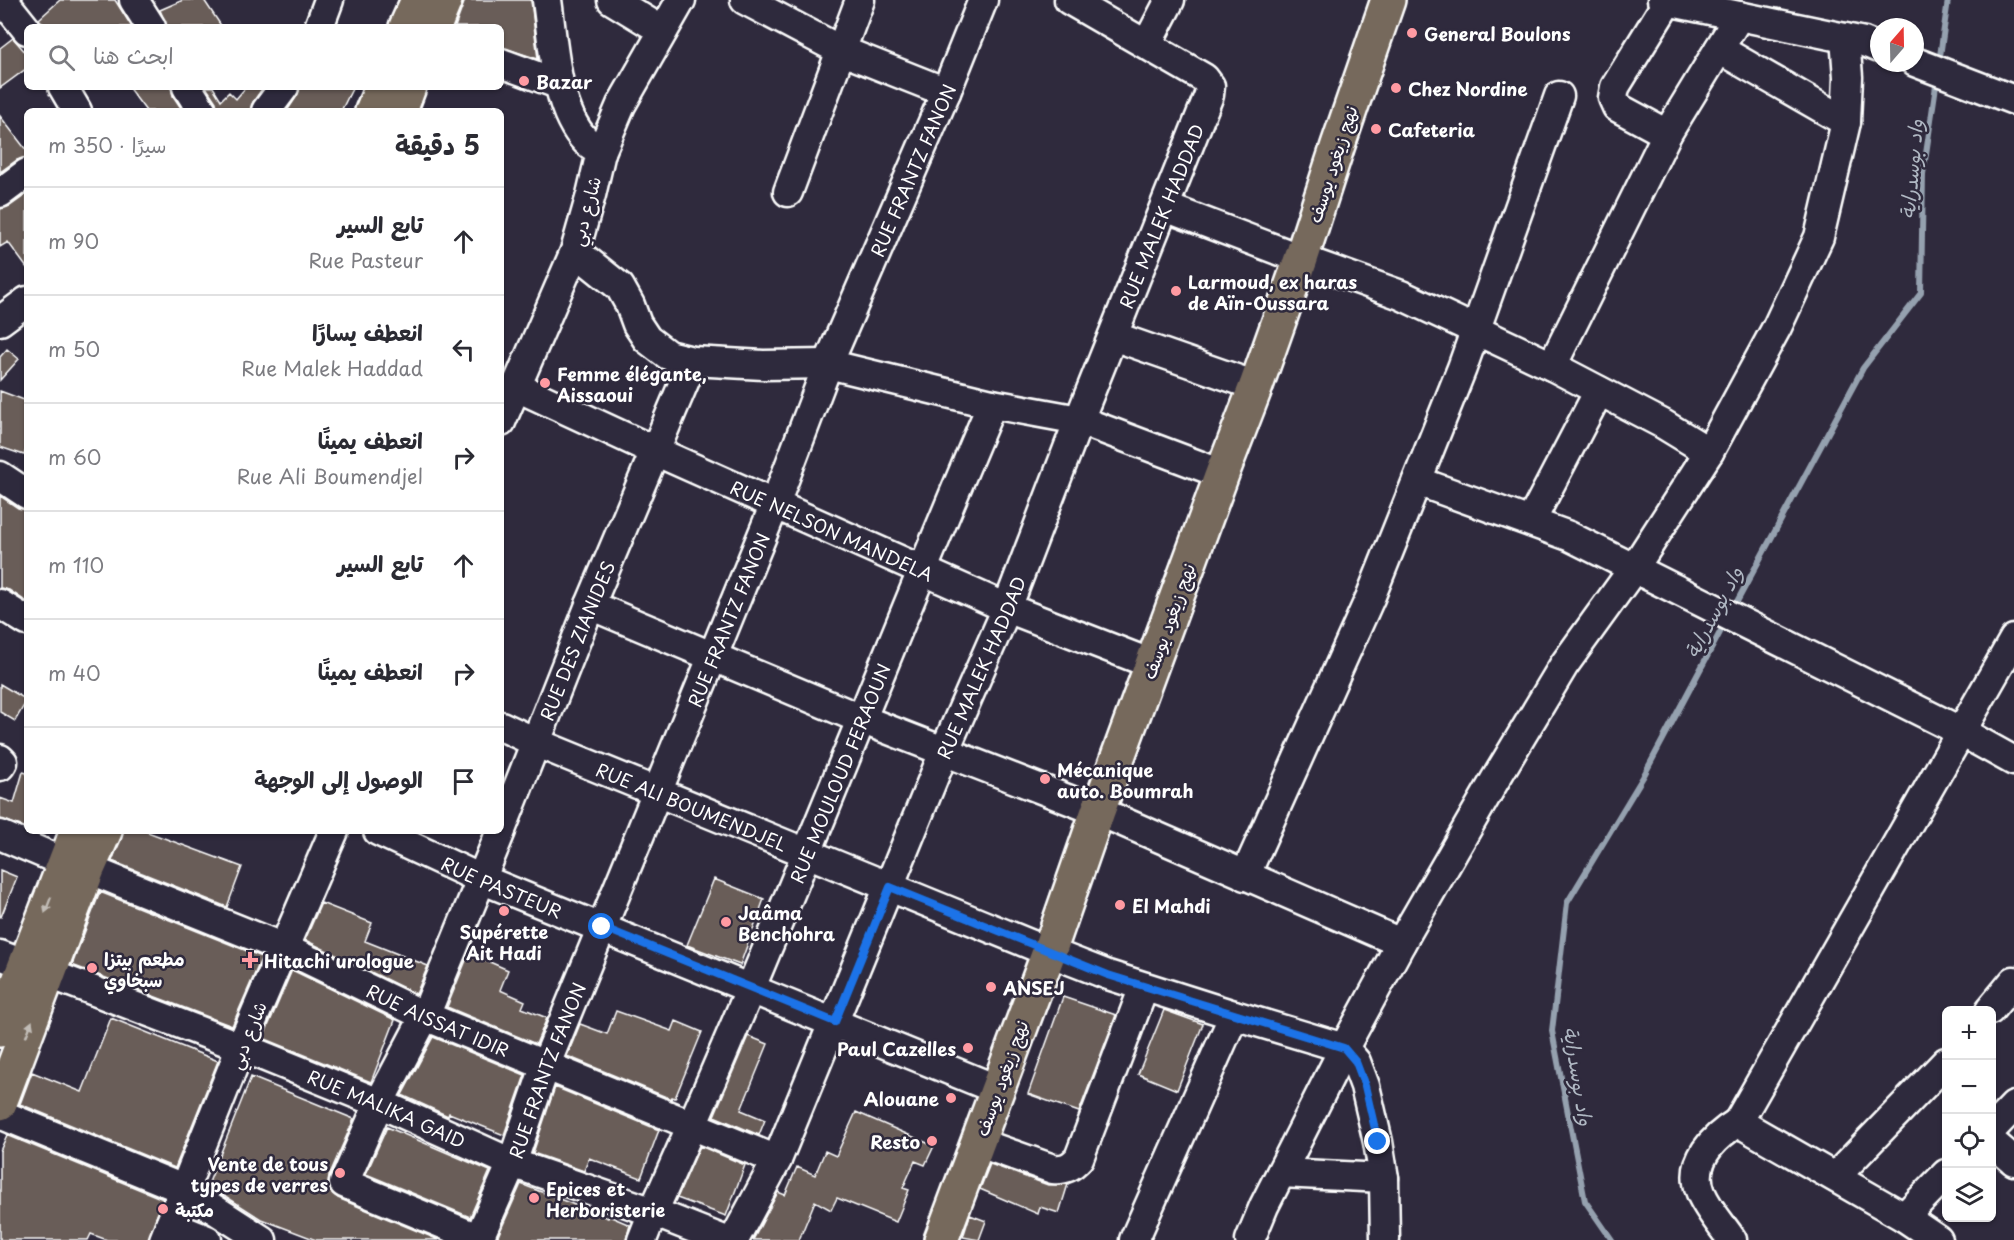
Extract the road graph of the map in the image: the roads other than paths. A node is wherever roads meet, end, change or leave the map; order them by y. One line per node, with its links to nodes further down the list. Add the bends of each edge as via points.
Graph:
1 (134, 0): 17 (street)
2 (329, 0): 18 (street)
3 (418, 0): 19 (main road)
4 (445, 0): 20 (main road)
5 (547, 0): 28 (street, شارع دبي)
6 (612, 0): 21 (street)
7 (681, 0): 21 (street)
8 (745, 0): 25 (street)
9 (860, 0): 25 (street)
10 (983, 0): 34 (street, RUE FRANTZ FANON)
11 (1069, 0): 23 (street)
12 (1170, 0): 23 (street)
13 (1665, 1): 15 (street); 43 (street, via 1615,87 1613,98 1617,107)
14 (1381, 3): 50 (main road, نهج زيغود يوسف)
15 (1706, 4): 16 (street)
16 (1739, 16): 22 (street); 24 (street)
17 (149, 24)
18 (320, 24)
19 (408, 24)
20 (435, 24)
21 (663, 31): 44 (street, via 621,105)
22 (1863, 43): 42 (street, via 1848,77)
23 (1147, 44): 48 (street, RUE MALEK HADDAD, via 1204,78 1210,86)
24 (1719, 49): 42 (street); 43 (street)
25 (840, 50): 34 (street); 46 (street)
26 (504, 64): 28 (street)
27 (1924, 65): 36 (street)
28 (558, 84): 44 (street, شارع دبي, via 568,113 585,140)
29 (65, 90): 37 (street)
30 (189, 90): 38 (street)
31 (282, 90): 39 (street)
32 (381, 90): 40 (main road)
33 (408, 90): 41 (main road)
34 (946, 92): 56 (street, RUE FRANTZ FANON)
35 (1559, 96): 53 (street)
36 (2014, 100)
37 (75, 108)
38 (200, 108)
39 (268, 108)
40 (373, 108)
41 (400, 108)
42 (1846, 122): 65 (street, via 1819,237 1777,327)
43 (1667, 134): 57 (street)
44 (601, 152): 49 (street, شارع دبي)
45 (24, 175): 47 (street)
46 (788, 192)
47 (0, 193)
48 (1164, 207): 50 (street); 54 (street, RUE MALEK HADDAD)
49 (575, 251): 55 (street, via 620,287 647,339 668,355); 59 (street, شارع دبي)
50 (1301, 259): 53 (street, via 1401,295); 58 (main road, نهج زيغود يوسف)
51 (24, 303): 52 (street)
52 (0, 321)
53 (1475, 328): 57 (street); 68 (street)
54 (1113, 336): 58 (street); 63 (street, RUE MALEK HADDAD)
55 (693, 361): 56 (street); 64 (street, RUE DES ZIANIDES)
56 (828, 364): 61 (street); 70 (street, RUE FRANTZ FANON)
57 (1552, 366): 60 (street)
58 (1256, 386): 66 (main road, نهج زيغود يوسف)
59 (517, 387): 62 (street, شارع دبي); 64 (street, RUE NELSON MANDELA)
60 (1599, 391): 65 (street); 71 (street)
61 (992, 404): 63 (street); 72 (street, RUE MOULOUD FERAOUN)
62 (504, 413)
63 (1079, 420): 66 (street); 76 (street, RUE MALEK HADDAD)
64 (655, 451): 70 (street, RUE NELSON MANDELA); 75 (street, RUE DES ZIANIDES)
65 (1708, 452): 73 (street)
66 (1222, 474): 80 (main road, نهج زيغود يوسف)
67 (0, 476): 69 (street)
68 (1417, 480): 71 (street); 98 (street, via 1370,598)
69 (24, 492)
70 (775, 504): 72 (street, RUE NELSON MANDELA); 79 (street, RUE FRANTZ FANON)
71 (1531, 521): 73 (street)
72 (921, 570): 76 (street, RUE NELSON MANDELA); 81 (street, RUE MOULOUD FERAOUN)
73 (1645, 574): 83 (street); 102 (street, via 1564,665)
74 (0, 604): 77 (street)
75 (590, 605): 79 (street); 84 (street, RUE DES ZIANIDES)
76 (1007, 608): 80 (street, RUE NELSON MANDELA); 85 (street, RUE MALEK HADDAD)
77 (24, 619)
78 (2014, 639): 83 (street)
79 (713, 658): 81 (street); 87 (street, RUE FRANTZ FANON)
80 (1152, 664): 88 (main road, نهج زيغود يوسف)
81 (861, 719): 85 (street); 96 (street, RUE MOULOUD FERAOUN)
82 (504, 727): 84 (street, RUE ALI BOUMENDJEL)
83 (1960, 731): 86 (street); 123 (street)
84 (537, 743): 87 (street, RUE ALI BOUMENDJEL); 89 (street, RUE DES ZIANIDES)
85 (944, 752): 88 (street); 100 (street, RUE MALEK HADDAD)
86 (2014, 761)
87 (659, 792): 96 (street, RUE ALI BOUMENDJEL); 101 (street, RUE FRANTZ FANON)
88 (1098, 811): 98 (street); 104 (main road, نهج زيغود يوسف)
89 (504, 824)
90 (77, 834): 97 (main road)
91 (103, 834): 97 (main road)
92 (332, 834): 103 (street, شارع دبي)
93 (384, 834): 99 (street, RUE PASTEUR)
94 (500, 834): 99 (street, RUE DES ZIANIDES)
95 (0, 835): 97 (street, RUE AISSAT IDIR)
96 (806, 853): 100 (street, RUE ALI BOUMENDJEL); 108 (street, RUE MOULOUD FERAOUN)
97 (76, 866): 103 (street, RUE AISSAT IDIR); 105 (main road)
98 (1245, 876): 102 (street)
99 (481, 879): 101 (street, RUE PASTEUR); 111 (street, RUE DES ZIANIDES)
100 (890, 887): 104 (street, RUE ALI BOUMENDJEL); 112 (street, RUE MALEK HADDAD)
101 (602, 927): 108 (street, RUE PASTEUR); 116 (street, RUE FRANTZ FANON)
102 (1401, 943): 115 (street)
103 (284, 948): 111 (street, RUE AISSAT IDIR); 114 (street, شارع دبي)
104 (1049, 952): 107 (street, RUE ALI BOUMENDJEL); 118 (main road, نهج زيغود يوسف)
105 (25, 964): 113 (main road); 114 (street, RUE MALIKA GAID); 119 (main road, one-way to 105)
106 (2014, 981): 109 (street)
107 (1144, 987): 110 (street, RUE ALI BOUMENDJEL); 126 (street, via 1073,1166 1053,1168)
108 (751, 988): 112 (street, RUE PASTEUR); 124 (street, RUE MOULOUD FERAOUN)
109 (1994, 1006)
110 (1234, 1015): 115 (street, RUE ALI BOUMENDJEL); 146 (street)
111 (426, 1016): 116 (street, RUE AISSAT IDIR); 120 (street, RUE DES ZIANIDES)
112 (835, 1022): 118 (street, RUE PASTEUR); 128 (street, RUE MALEK HADDAD)
113 (0, 1030)
114 (241, 1047): 120 (street, RUE MALIKA GAID); 135 (street, شارع دبي)
115 (1344, 1048): 131 (street); 133 (street, via 1356,1062 1365,1086)
116 (546, 1064): 124 (street, RUE AISSAT IDIR); 130 (street, RUE FRANTZ FANON)
117 (1942, 1067): 132 (street)
118 (996, 1089): 126 (main road, نهج زيغود يوسف)
119 (0, 1103)
120 (379, 1103): 130 (street, RUE MALIKA GAID); 141 (street, RUE DES ZIANIDES, via 344,1183)
121 (2014, 1106): 125 (street)
122 (0, 1114): 135 (street)
123 (1738, 1122): 132 (street); 149 (street, via 1710,1143 1698,1181 1705,1201)
124 (693, 1124): 128 (street, RUE AISSAT IDIR); 136 (street, RUE MOULOUD FERAOUN)
125 (1996, 1125)
126 (978, 1142): 145 (main road, نهج زيغود يوسف)
127 (1996, 1145): 129 (street)
128 (777, 1160): 144 (street, RUE MALEK HADDAD)
129 (2014, 1161)
130 (512, 1163): 136 (street, RUE MALIKA GAID); 141 (street, RUE FRANTZ FANON)
131 (1281, 1173): 133 (street); 147 (street)
132 (1835, 1177): 137 (street)
133 (1384, 1178): 148 (street)
134 (1942, 1184): 137 (street)
135 (183, 1189): 138 (street, شارع دبي); 140 (street)
136 (653, 1212): 142 (street, RUE MOULOUD FERAOUN); 143 (street, RUE MALIKA GAID)
137 (1918, 1231)
138 (167, 1233): 139 (street)
139 (207, 1240)
140 (262, 1240)
141 (480, 1240)
142 (642, 1240)
143 (724, 1240)
144 (734, 1240)
145 (941, 1240)
146 (1134, 1240)
147 (1250, 1240)
148 (1385, 1240)
149 (1732, 1240)

